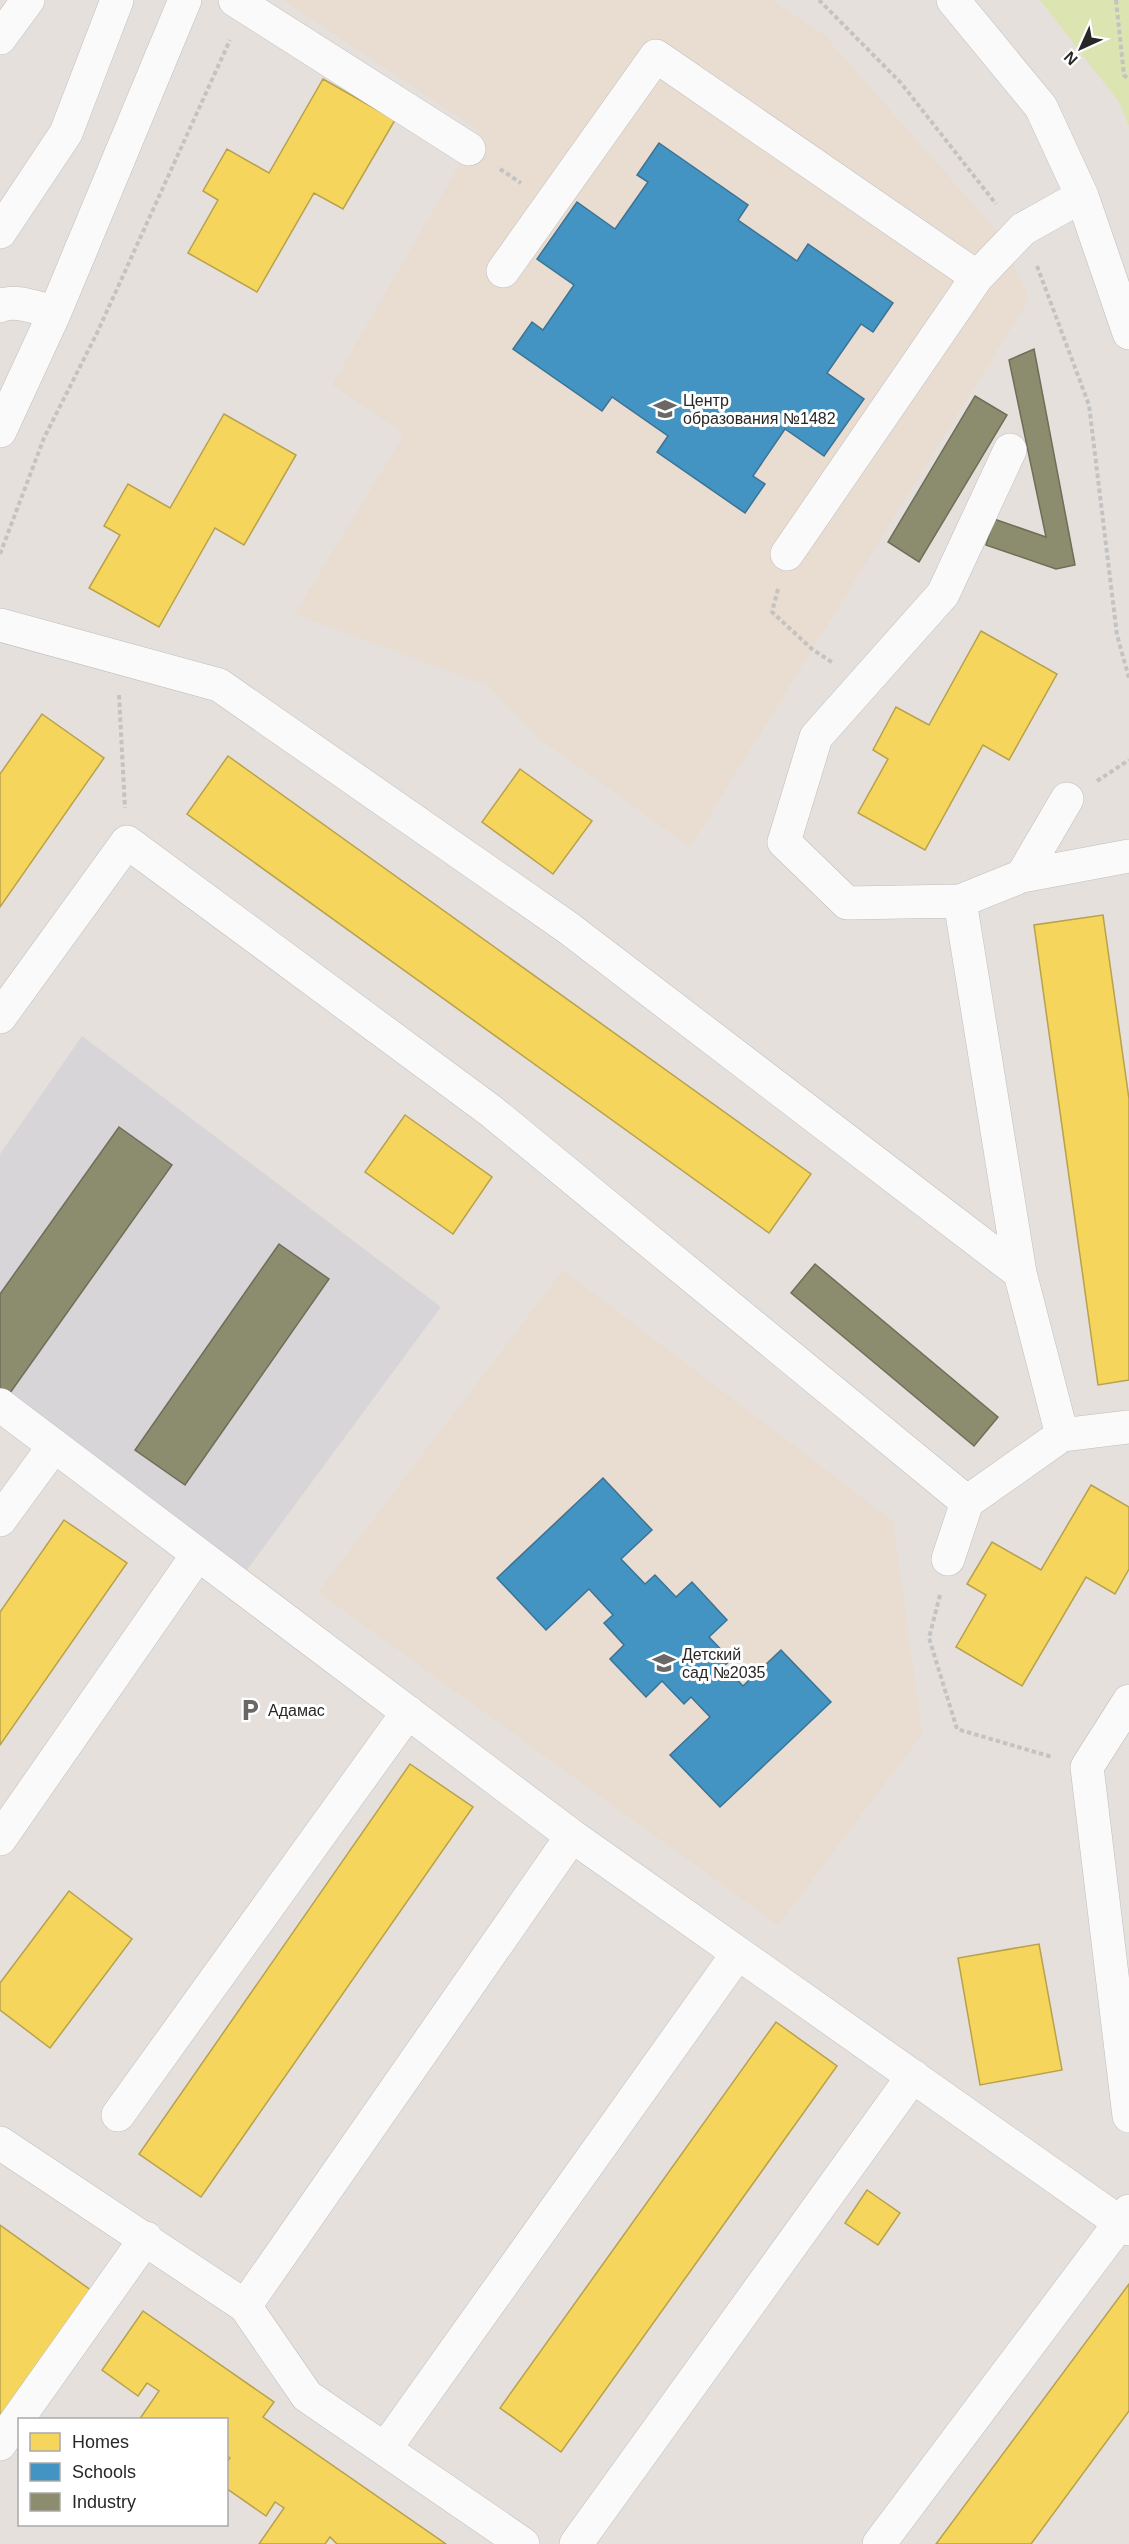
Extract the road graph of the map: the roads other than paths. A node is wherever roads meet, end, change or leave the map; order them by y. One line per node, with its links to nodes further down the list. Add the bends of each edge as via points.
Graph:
1 (28, 0): 6 (street)
2 (117, 0): 9 (street, via 66,133)
3 (185, 0): 13 (street)
4 (953, 0): 8 (street, via 1041,107)
5 (240, 3): 7 (street)
6 (0, 38)
7 (469, 149)
8 (1082, 196): 11 (street, via 1023,229); 14 (street)
9 (5, 212)
10 (503, 271): 11 (street, via 656,56)
11 (976, 277): 17 (street)
12 (0, 306): 13 (street, via 18,304)
13 (55, 312): 15 (street)
14 (1129, 333)
15 (0, 431)
16 (1010, 450): 22 (street, via 943,594 816,736 784,842 847,903)
17 (787, 554)
18 (0, 625): 24 (street, via 219,685 567,927)
19 (1068, 800): 21 (street)
20 (1129, 856): 21 (street)
21 (1022, 876): 22 (street)
22 (960, 901): 24 (street)
23 (0, 1017): 29 (street, via 127,842 491,1111)
24 (1020, 1273): 27 (street)
25 (0, 1405): 28 (street)
26 (1129, 1427): 27 (street)
27 (1062, 1435): 29 (street)
28 (54, 1446): 30 (street); 31 (street)
29 (967, 1502): 32 (street)
30 (0, 1520)
31 (198, 1554): 34 (street); 36 (street)
32 (948, 1558)
33 (1129, 1701): 40 (street, via 1087,1767)
34 (408, 1712): 35 (street); 39 (street)
35 (572, 1836): 37 (street); 44 (street)
36 (0, 1839)
37 (738, 1953): 38 (street); 48 (street)
38 (913, 2076): 42 (street); 50 (street)
39 (118, 2115)
40 (1129, 2116)
41 (0, 2143): 43 (street)
42 (1126, 2221): 51 (street)
43 (146, 2238): 44 (street); 45 (street)
44 (245, 2306): 48 (street, via 308,2396)
45 (18, 2418)
46 (18, 2419): 47 (street)
47 (0, 2444)
48 (385, 2449): 49 (street)
49 (523, 2544)
50 (576, 2544)
51 (879, 2544)

